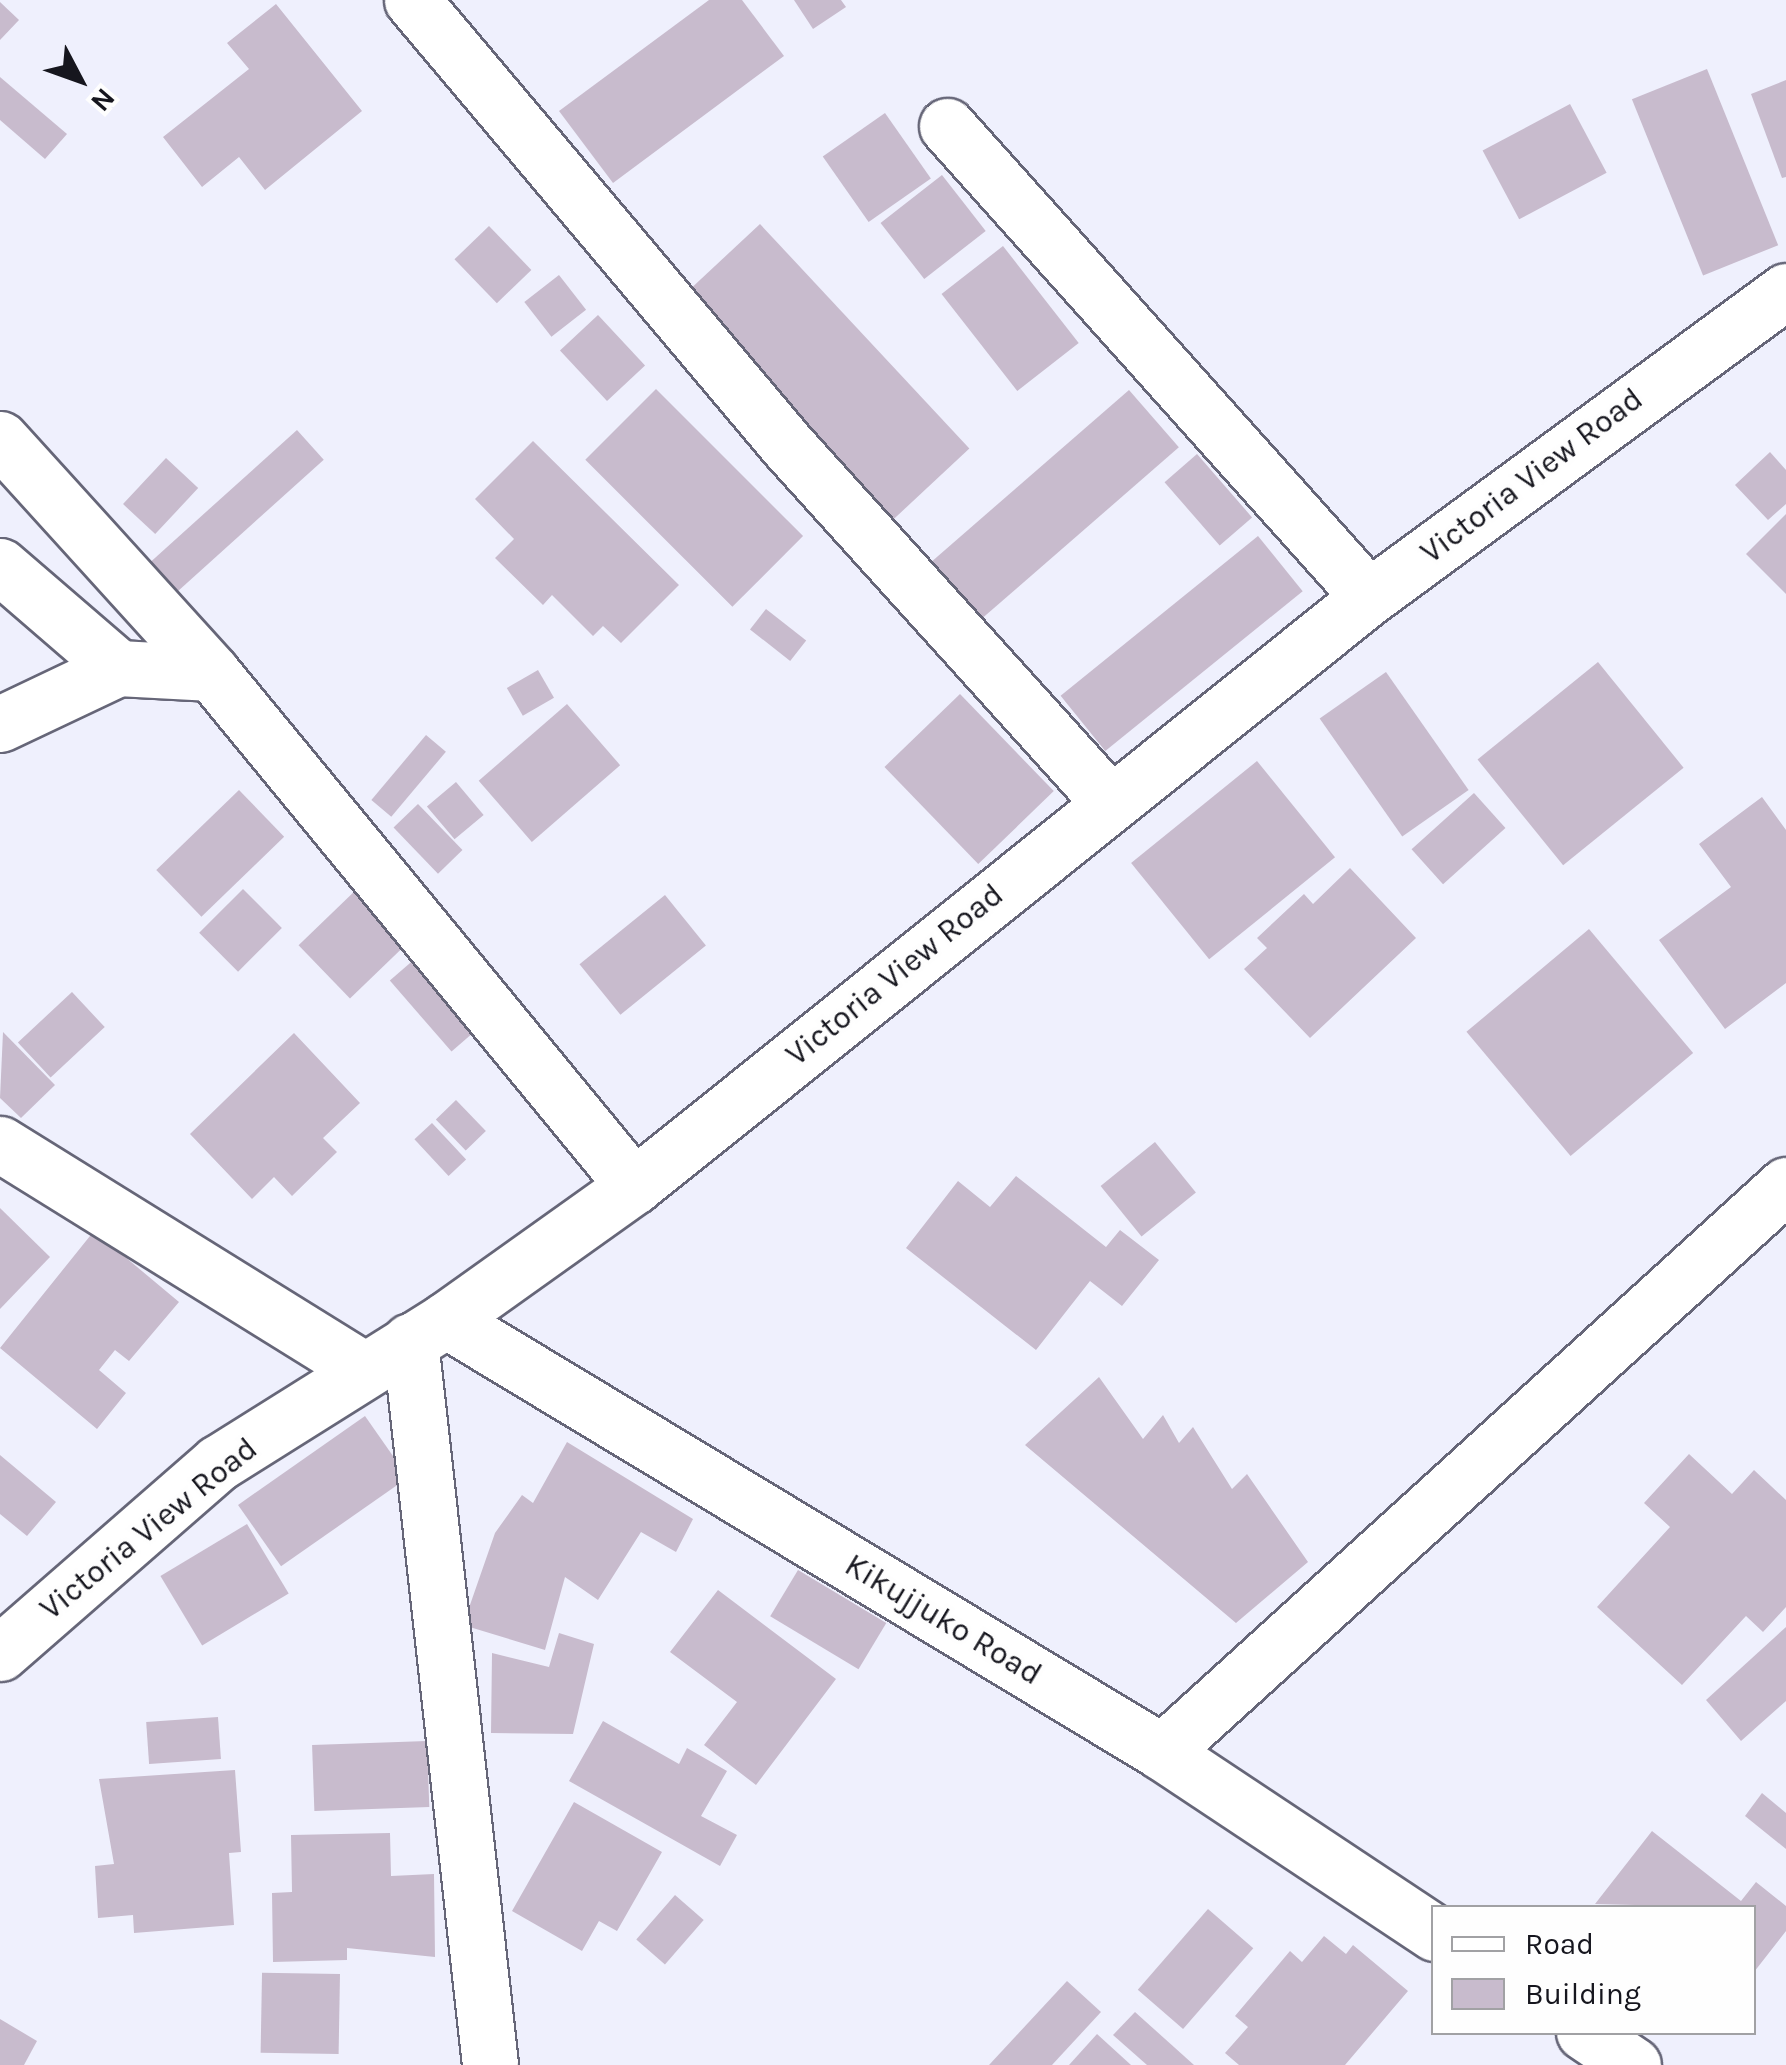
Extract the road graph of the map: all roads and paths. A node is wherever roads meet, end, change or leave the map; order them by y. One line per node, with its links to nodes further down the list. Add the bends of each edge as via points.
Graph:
1 (412, 0): 10 (street, via 787,445)
2 (947, 126): 6 (street)
3 (1786, 291): 6 (street, Victoria View Road)
4 (0, 438): 8 (street)
5 (0, 566): 7 (street)
6 (1369, 597): 10 (street, Victoria View Road)
7 (118, 668): 8 (street); 9 (street)
8 (212, 673): 13 (street)
9 (0, 724)
10 (1110, 803): 13 (street, Victoria View Road)
11 (0, 1144): 15 (street)
12 (1786, 1185): 17 (street)
13 (634, 1186): 14 (street, Victoria View Road)
14 (428, 1330): 15 (street, Victoria View Road); 17 (street, Kikujjuko Road); 20 (street)
15 (364, 1370): 16 (street, Victoria View Road, via 218,1463)
16 (0, 1653)
17 (1162, 1752): 18 (street, Kikujjuko Road)
18 (1431, 1930)
19 (1588, 2035): 21 (street)
20 (490, 2065)
21 (1633, 2065)

